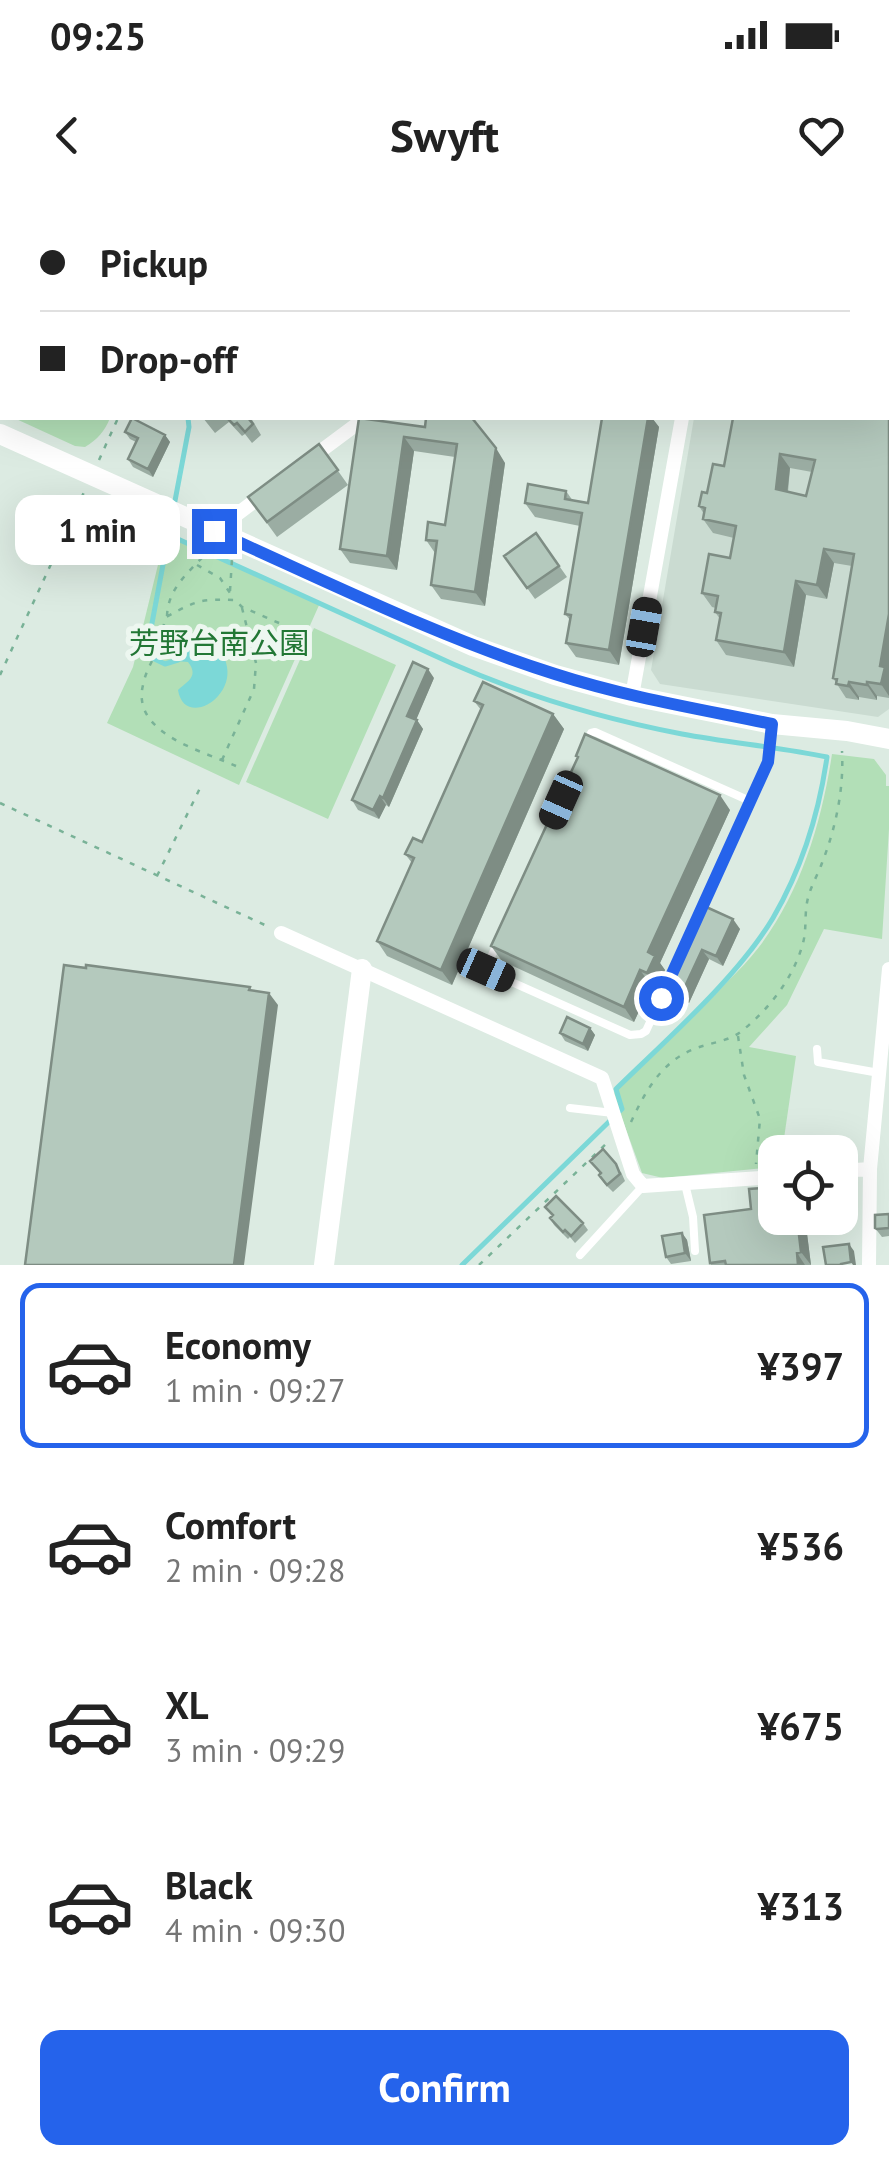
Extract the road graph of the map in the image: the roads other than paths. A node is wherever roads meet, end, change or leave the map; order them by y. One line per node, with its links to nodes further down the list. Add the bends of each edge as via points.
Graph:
1 (362, 420): 4 (street)
2 (682, 420): 7 (street)
3 (0, 434): 6 (street)
4 (305, 463)
5 (275, 486): 6 (street)
6 (213, 539): 7 (street, via 474,646)
7 (632, 696): 8 (street)
8 (772, 724): 9 (street); 11 (lane, via 768,762)
9 (889, 739)
10 (583, 751): 11 (lane, via 595,732)
11 (750, 801): 13 (lane, via 641,1034 630,1035 486,970)
12 (281, 933): 14 (street)
13 (502, 933)
14 (362, 969): 20 (street, via 602,1078); 30 (street)
15 (889, 970): 16 (street)
16 (886, 1024): 18 (street)
17 (817, 1049): 18 (lane, via 818,1062)
18 (882, 1072): 22 (street)
19 (570, 1108): 20 (lane)
20 (613, 1113): 25 (street)
21 (858, 1170): 22 (street)
22 (870, 1170): 31 (street)
23 (758, 1178): 24 (street)
24 (685, 1184): 25 (street); 26 (lane)
25 (642, 1186): 29 (lane)
26 (694, 1233): 27 (lane); 28 (lane)
27 (680, 1235)
28 (696, 1250)
29 (580, 1255)
30 (324, 1265)
31 (869, 1265)

